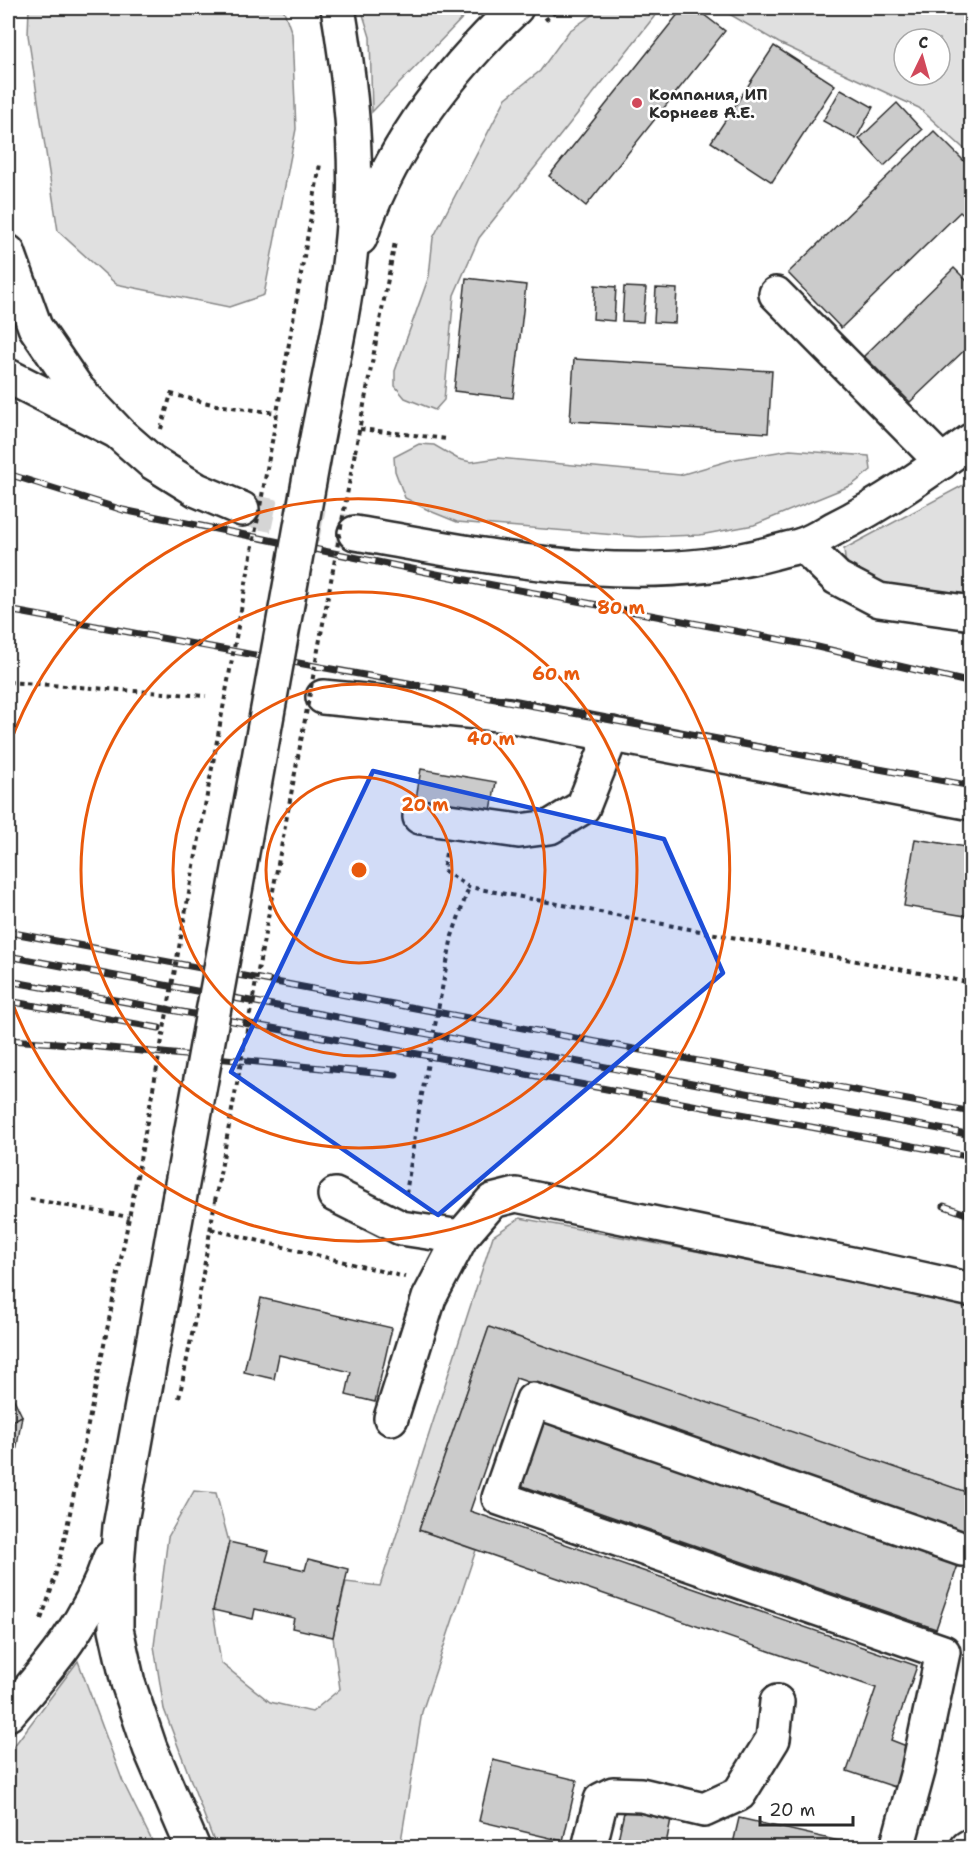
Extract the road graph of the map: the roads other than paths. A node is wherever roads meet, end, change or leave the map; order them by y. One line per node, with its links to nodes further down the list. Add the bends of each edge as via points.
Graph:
1 (338, 8): 4 (main road, via 349,72 354,144)
2 (530, 15): 4 (main road, via 490,33 435,96 400,152 367,217)
3 (8, 252): 7 (main road, via 35,327 78,390)
4 (348, 274): 22 (main road, bridge)
5 (776, 294): 9 (main road)
6 (8, 376): 7 (main road)
7 (120, 434): 10 (main road, via 152,462 197,489)
8 (972, 440): 9 (main road)
9 (942, 462): 12 (main road, via 860,515)
10 (242, 509)
11 (355, 533): 12 (main road, via 514,560 608,568 691,567 742,561)
12 (803, 545): 13 (main road, via 837,578 879,600)
13 (972, 613)
14 (323, 697): 15 (main road, via 508,715)
15 (612, 734): 16 (main road); 17 (main road, via 584,807 550,827 519,831)
16 (972, 802)
17 (436, 819)
18 (336, 1195): 19 (main road, via 401,1228)
19 (461, 1237): 20 (main road, via 492,1201 516,1195); 21 (main road, via 429,1298)
20 (972, 1290)
21 (391, 1418)
22 (120, 1527): 25 (main road, via 102,1582 80,1623); 27 (main road, via 116,1629 128,1683 150,1748)
23 (962, 1549): 29 (main road, via 533,1400 499,1498 944,1652)
24 (777, 1701): 28 (main road, via 773,1739 739,1794 704,1810 640,1795 613,1794 601,1800)
25 (8, 1714)
26 (972, 1845): 30 (main road)
27 (193, 1848)
28 (589, 1848)
29 (897, 1848)
30 (967, 1848)

